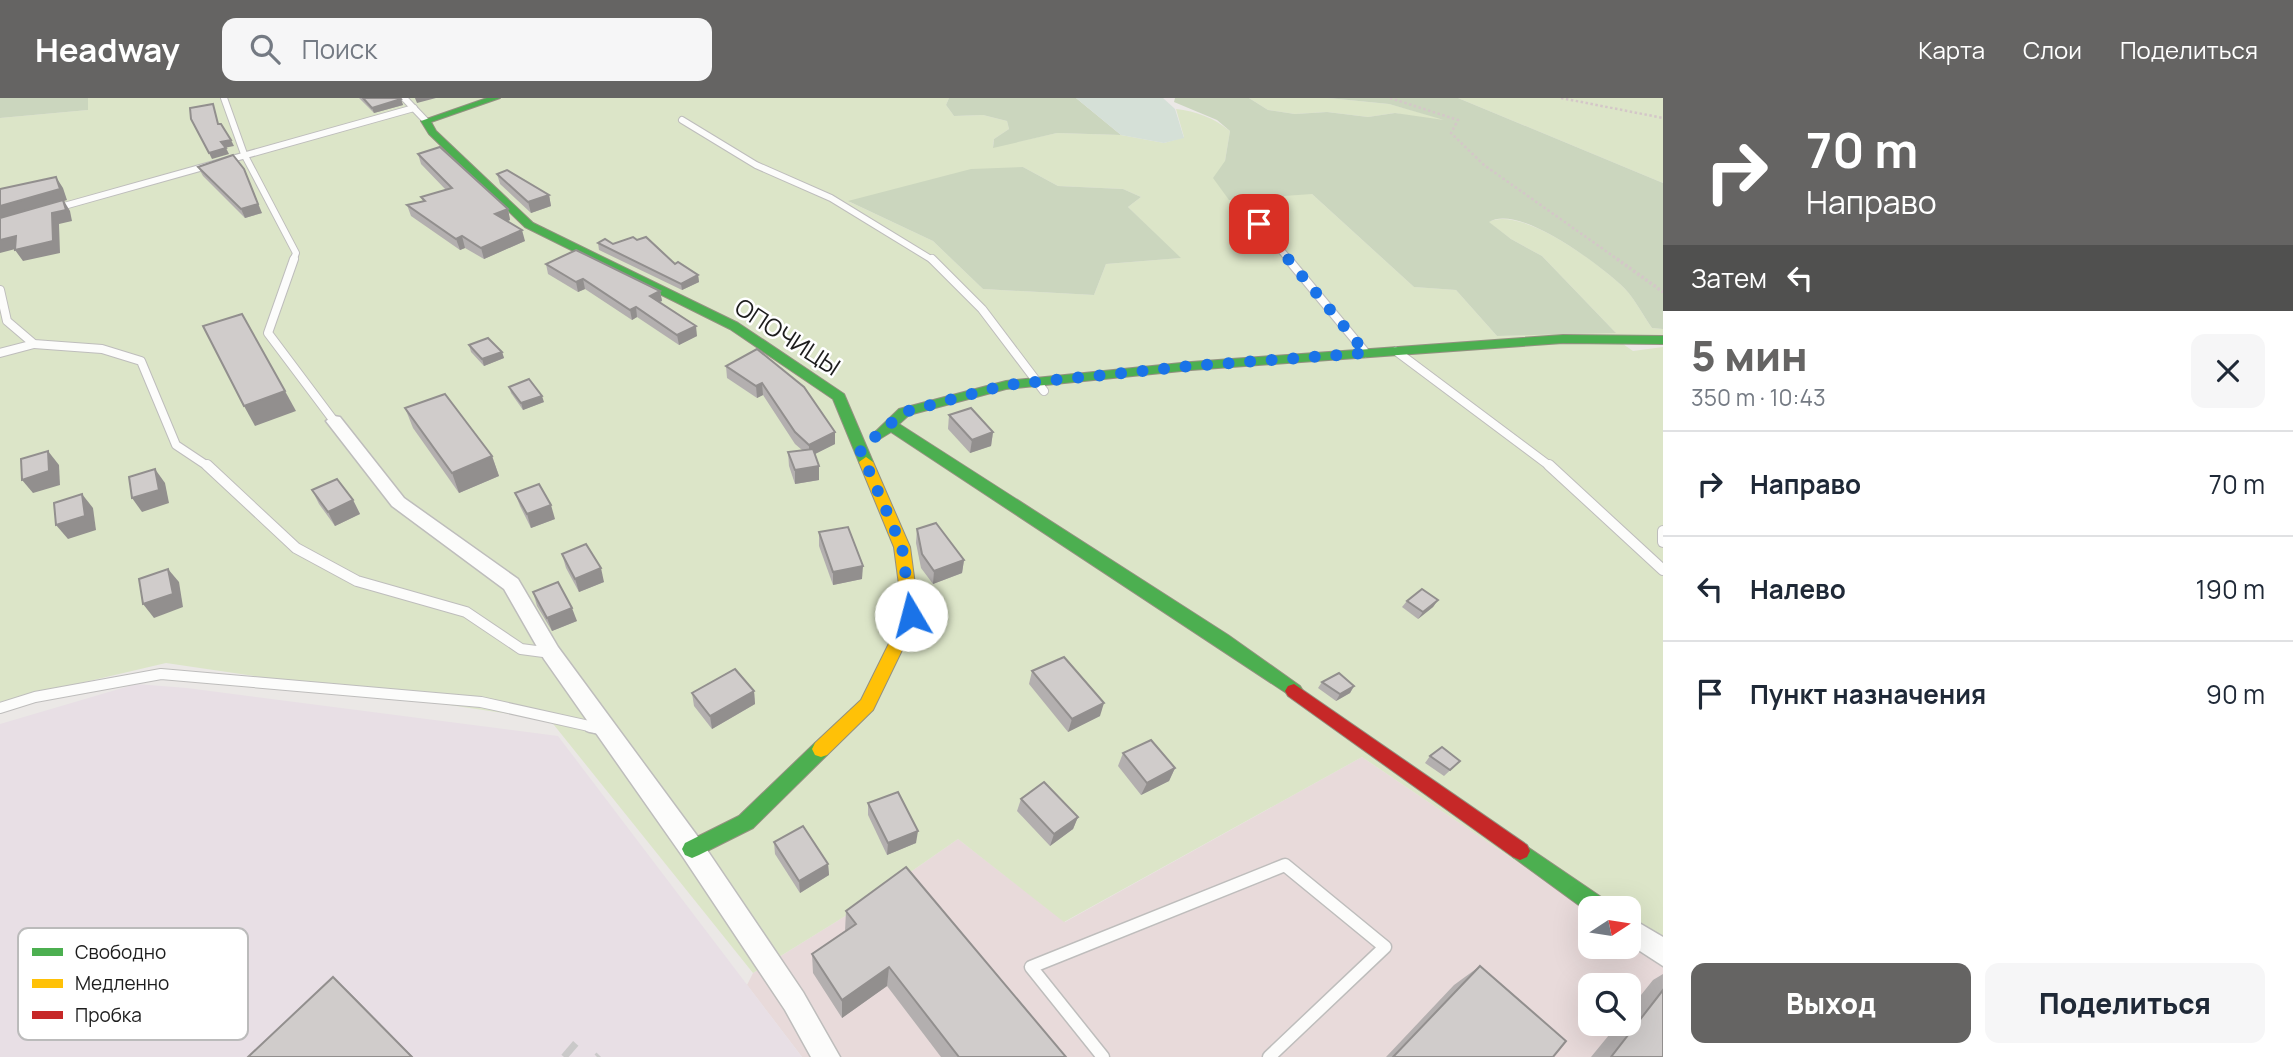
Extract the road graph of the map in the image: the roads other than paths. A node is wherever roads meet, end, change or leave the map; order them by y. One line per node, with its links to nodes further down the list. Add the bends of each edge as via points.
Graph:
1 (224, 98): 7 (lane)
2 (404, 98): 4 (lane)
3 (495, 98): 6 (street)
4 (414, 108): 6 (lane); 7 (lane)
5 (682, 120): 16 (lane, via 756,165 831,198 939,264 982,309)
6 (426, 121): 19 (street, ОПОЧИЦЫ, via 528,225 733,326 839,397)
7 (244, 154): 8 (lane); 17 (lane, via 296,253 268,333)
8 (53, 209)
9 (1259, 224): 15 (lane)
10 (0, 290): 12 (lane, via 7,321)
11 (1663, 340): 13 (street, via 1563,339)
12 (34, 344): 14 (lane); 23 (lane, via 102,349 141,361 176,445 214,470 296,548 357,581 466,612 521,649)
13 (1396, 351): 15 (street); 22 (lane, via 1537,454)
14 (0, 353)
15 (1366, 353): 16 (street, via 1191,366)
16 (1041, 387): 18 (street, via 1006,385 951,398 904,412)
17 (334, 421): 23 (street, via 398,502 511,584)
18 (890, 425): 19 (street); 27 (street, via 1222,640)
19 (860, 450): 26 (street, ОПОЧИЦЫ, via 902,547 911,615 867,705 746,822)
20 (1663, 531): 21 (lane)
21 (1663, 542)
22 (1663, 569)
23 (551, 653): 25 (street)
24 (0, 708): 25 (lane, via 35,696 161,674 481,702)
25 (604, 729): 26 (street)
26 (692, 849): 30 (street)
27 (1583, 896)
28 (1642, 938): 29 (street)
29 (1663, 953)
30 (826, 1057)
31 (1103, 1057): 32 (lane, via 1031,967 1285,866 1385,947)
32 (1269, 1057)

